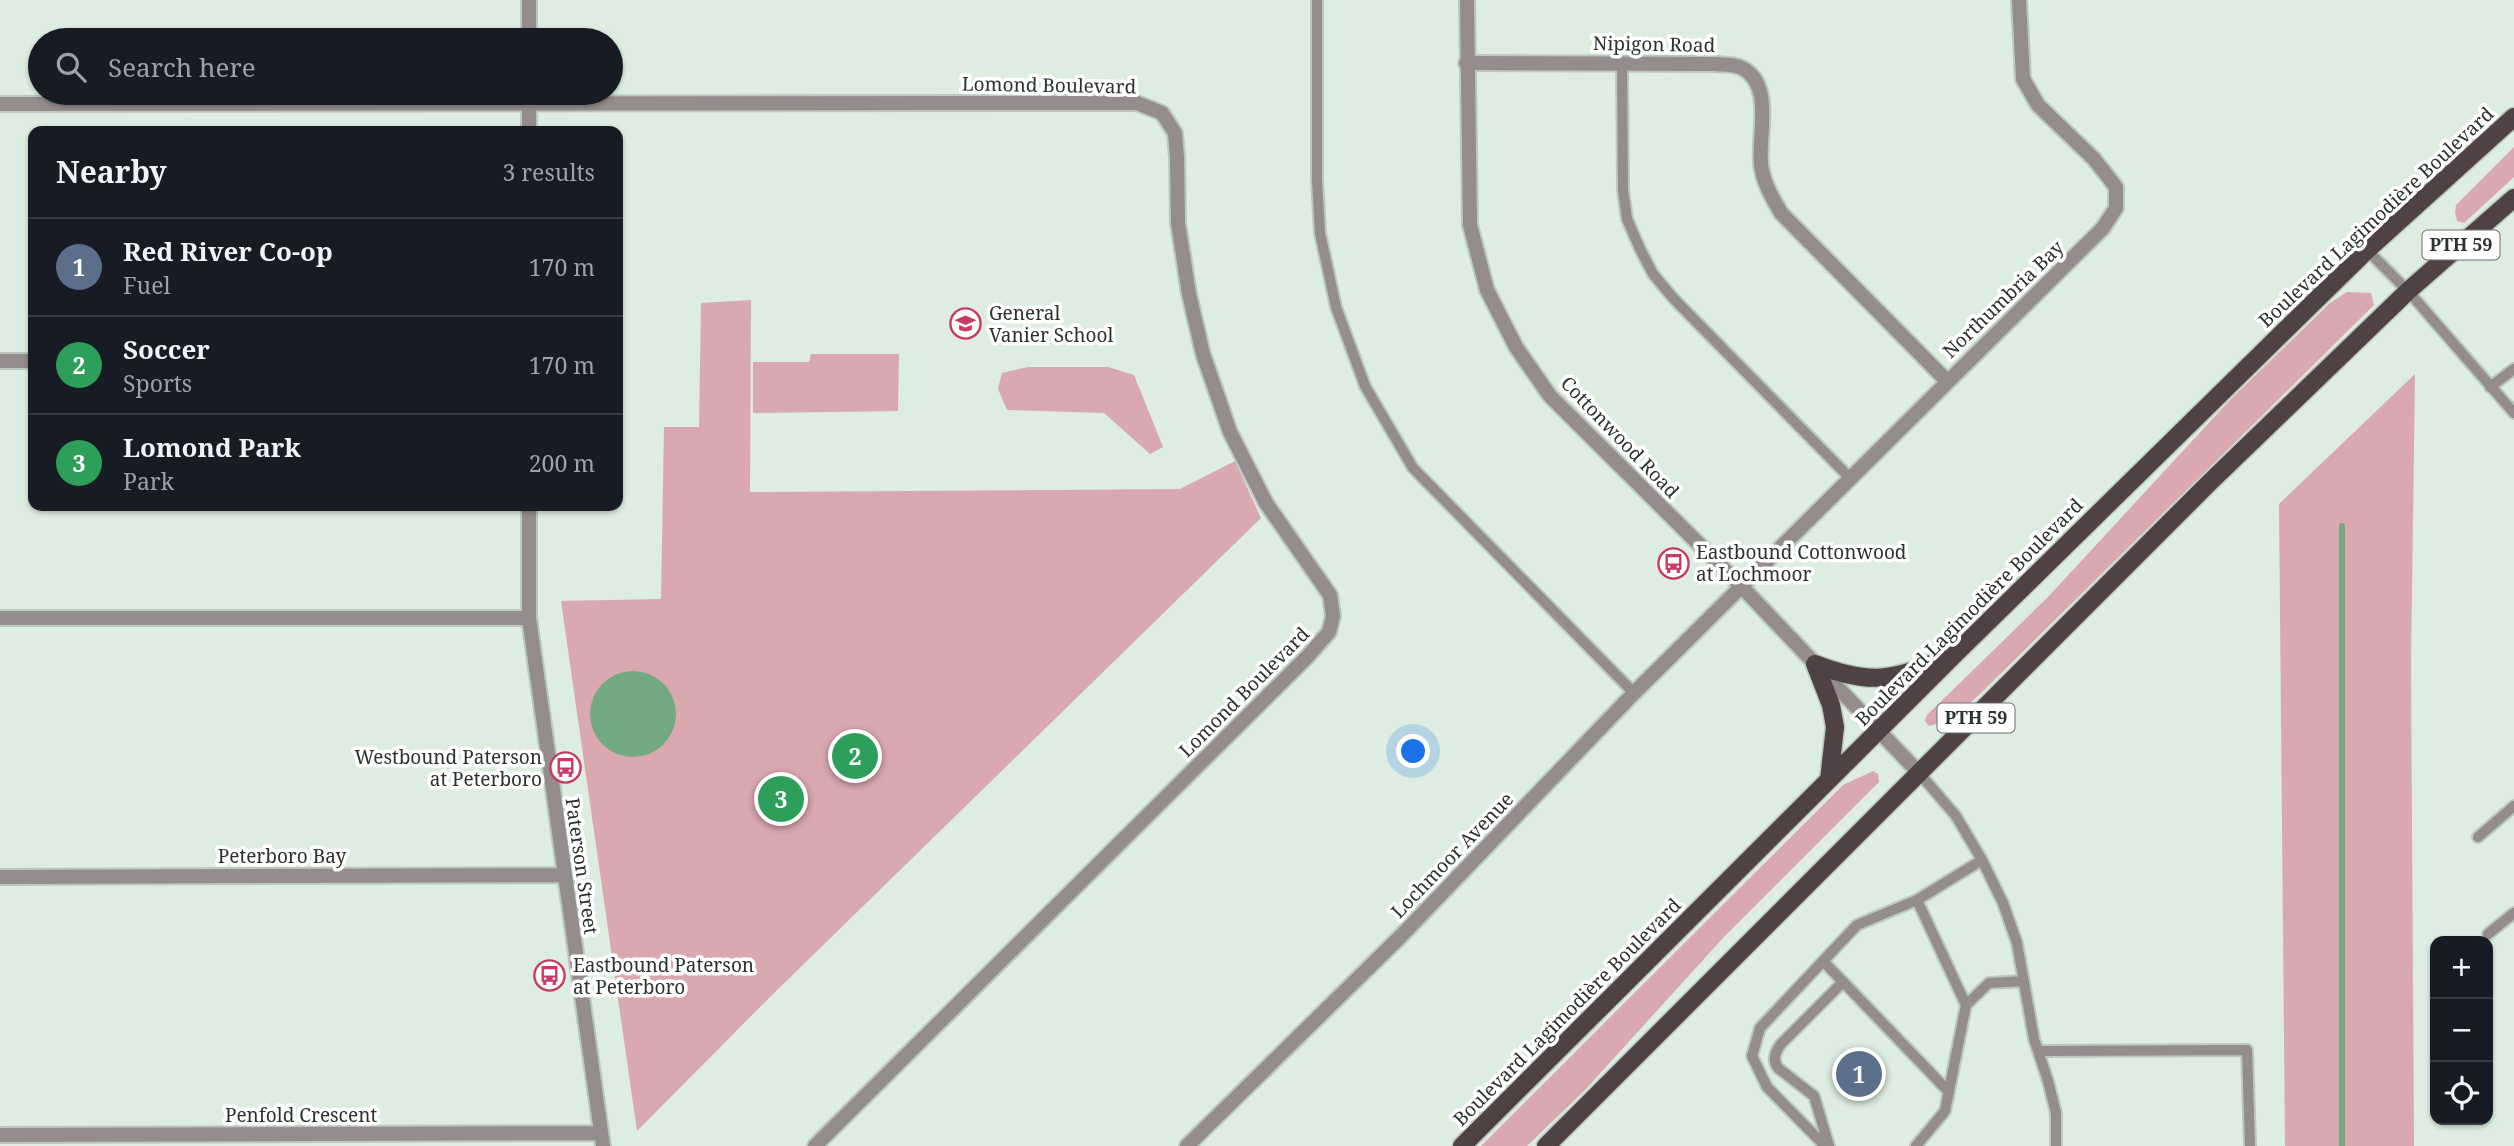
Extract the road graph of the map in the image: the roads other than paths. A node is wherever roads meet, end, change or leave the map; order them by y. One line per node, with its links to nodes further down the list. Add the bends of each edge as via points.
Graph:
1 (529, 0): 5 (street)
2 (1317, 0): 30 (lane, via 1320,233 1336,307 1365,386 1413,468)
3 (1467, 0): 7 (street, Cottonwood Road)
4 (2019, 0): 20 (street, Northumbria Bay, via 2023,79 2038,105 2116,187 2116,208 2103,228)
5 (529, 28)
6 (1622, 62): 7 (street, Nipigon Road); 20 (street, Nipigon Road, via 1715,64 1741,68 1756,81 1761,100 1763,174 1782,213); 23 (lane, via 1627,219 1653,274)
7 (1466, 63): 25 (street, Cottonwood Road, via 1470,225 1487,290 1516,347 1550,396)
8 (623, 99): 53 (street, Lomond Boulevard, via 1137,103 1162,113 1175,132 1178,223 1189,294 1203,354 1230,432 1266,503 1330,595 1333,615 1329,632 1308,656)
9 (0, 104): 10 (street, Lomond Boulevard)
10 (28, 104)
11 (529, 105): 13 (street)
12 (2514, 117): 15 (main road, Boulevard Lagimodière Boulevard / PTH 59)
13 (529, 126)
14 (2514, 198): 16 (main road, PTH 59)
15 (2367, 250): 16 (lane); 28 (main road, Boulevard Lagimodière Boulevard / PTH 59)
16 (2408, 292): 21 (lane); 32 (main road, PTH 59)
17 (0, 361): 18 (street)
18 (28, 361)
19 (2514, 369): 21 (lane)
20 (1947, 381): 23 (street, Northumbria Bay)
21 (2490, 387): 22 (lane)
22 (2514, 413)
23 (1850, 478): 25 (street, Northumbria Bay)
24 (528, 511): 27 (street, Paterson Street)
25 (1742, 587): 29 (street, Cottonwood Road); 30 (street, Lochmoor Avenue)
26 (0, 618): 27 (street)
27 (529, 618): 37 (street, Paterson Street)
28 (1953, 656): 29 (main road, via 1889,678 1842,674); 31 (main road, Boulevard Lagimodière Boulevard / PTH 59)
29 (1815, 664): 31 (street, Cottonwood Road); 33 (main road, via 1835,727)
30 (1634, 693): 54 (street, Lochmoor Avenue, via 1401,936)
31 (1880, 731): 32 (street, Cottonwood Road); 33 (main road, Boulevard Lagimodière Boulevard / PTH 59)
32 (1920, 774): 36 (lane, via 1956,816); 56 (main road, PTH 59)
33 (1829, 780): 55 (main road, Boulevard Lagimodière Boulevard / PTH 59)
34 (2514, 806): 35 (lane)
35 (2478, 837)
36 (1982, 860): 39 (lane); 43 (lane, via 2017,943)
37 (564, 875): 38 (street, Peterboro Bay); 50 (street, Paterson Street)
38 (0, 877)
39 (1917, 900): 42 (lane, via 1857,925); 45 (lane)
40 (2514, 913): 41 (lane)
41 (2488, 934)
42 (1823, 961): 44 (lane); 57 (lane, via 1760,1028 1752,1056 1767,1087)
43 (2024, 981): 45 (lane, via 1989,983); 46 (lane)
44 (1843, 982): 47 (lane); 57 (lane, via 1781,1044 1774,1057 1778,1068 1814,1096)
45 (1966, 1005): 47 (lane)
46 (2038, 1051): 59 (lane, via 2056,1113); 60 (lane, via 2247,1050)
47 (1949, 1092): 58 (lane, via 1945,1111)
48 (0, 1135): 51 (street, Penfold Crescent)
49 (320, 1140): 51 (street, Penfold Crescent); 52 (street, Penfold Crescent)
50 (602, 1140): 52 (street, Penfold Crescent)
51 (63, 1141)
52 (461, 1141)
53 (814, 1146)
54 (1187, 1146)
55 (1462, 1146)
56 (1546, 1146)
57 (1827, 1146)
58 (1916, 1146)
59 (2056, 1146)
60 (2250, 1146)

